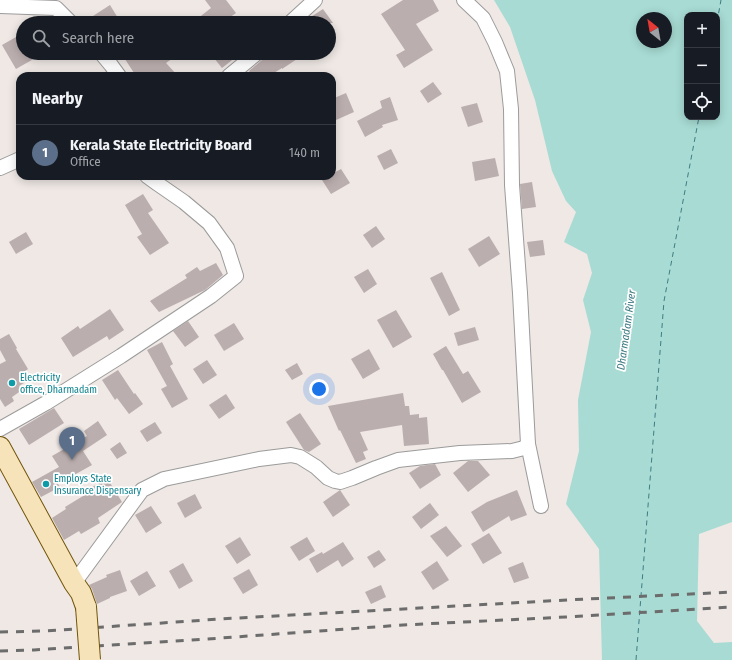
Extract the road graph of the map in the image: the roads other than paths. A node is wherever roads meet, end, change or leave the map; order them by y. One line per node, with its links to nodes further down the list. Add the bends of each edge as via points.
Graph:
1 (315, 0): 6 (street)
2 (464, 0): 15 (street, via 483,18 507,71)
3 (56, 4): 4 (street); 5 (street)
4 (0, 6)
5 (65, 16)
6 (298, 16)
7 (107, 60): 9 (street)
8 (248, 60): 10 (street)
9 (116, 72)
10 (234, 72)
11 (16, 161): 12 (street)
12 (0, 168)
13 (152, 180): 14 (street, via 209,224 227,248 236,276 211,296 121,356)
14 (0, 429)
15 (528, 444): 17 (street); 18 (street, via 524,448 512,451 460,453 398,460 340,482 328,478 300,457 291,455 259,459 164,479 142,490)
16 (0, 447): 18 (main road)
17 (541, 506)
18 (74, 582): 19 (main road, bridge, via 86,607)
19 (90, 660)

